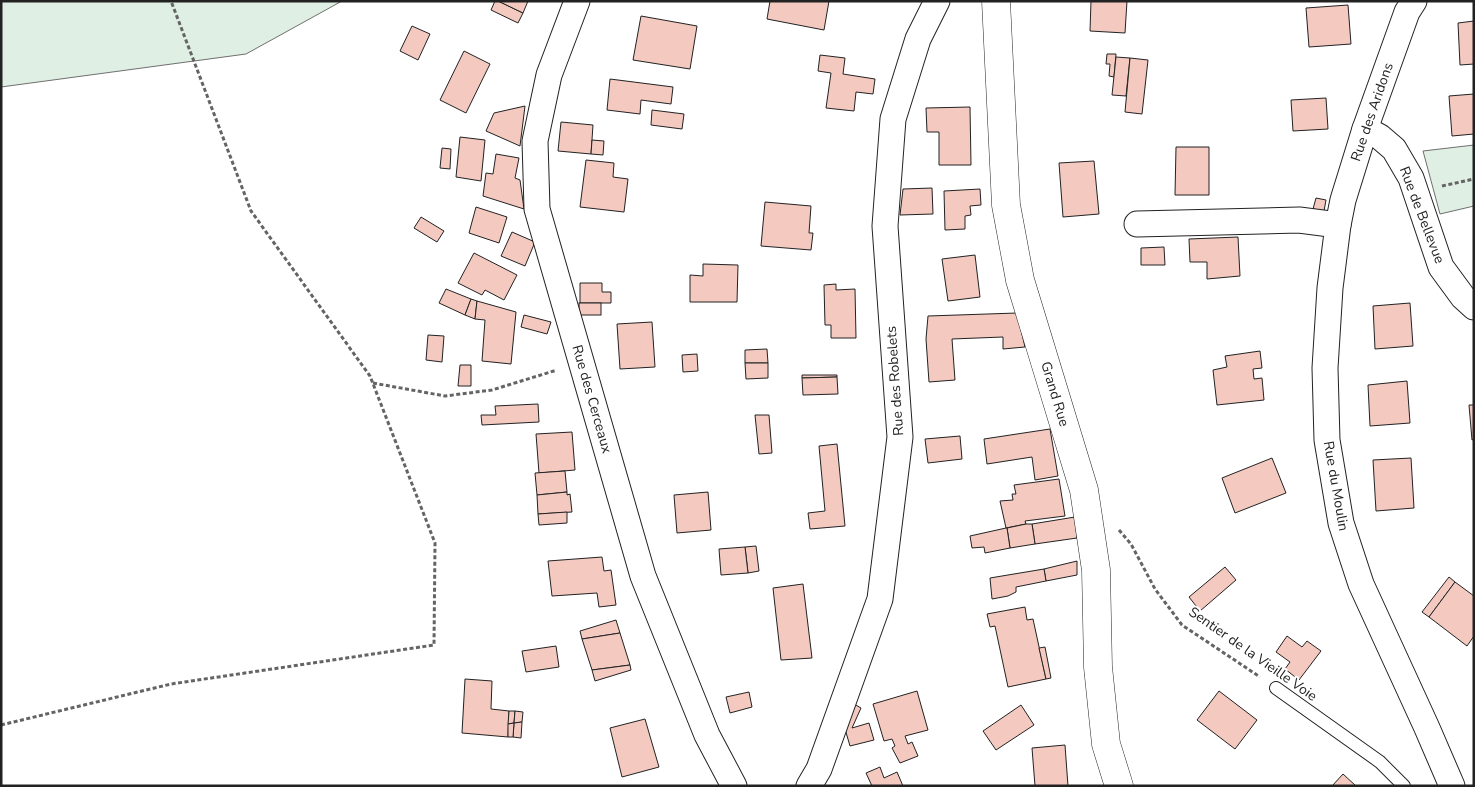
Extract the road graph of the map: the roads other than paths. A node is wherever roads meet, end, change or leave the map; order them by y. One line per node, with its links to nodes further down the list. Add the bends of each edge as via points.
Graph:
1 (577, 1): 10 (street, Rue des Cerceaux, via 548,75 535,141 537,209 643,576 707,735)
2 (937, 1): 11 (street, Rue des Robelets, via 918,39 893,119 885,226 900,436 880,599 819,769)
3 (996, 1): 12 (street, Grand Rue, via 1006,205 1020,280 1084,490 1096,570 1098,667 1106,744)
4 (1414, 1): 5 (street, Rue des Aridons, via 1407,12)
5 (1365, 129): 7 (street, Rue des Aridons); 8 (street, Rue de Bellevue, via 1394,149 1411,178 1441,267)
6 (1137, 224): 7 (street, via 1299,220)
7 (1338, 225): 14 (street, Rue du Moulin, via 1325,368 1327,440 1341,523 1361,584)
8 (1474, 307)
9 (1276, 688): 13 (lane, Sentier de la Vieille Voie, via 1380,762)
10 (734, 786)
11 (809, 786)
12 (1119, 786)
13 (1404, 786)
14 (1452, 786)

